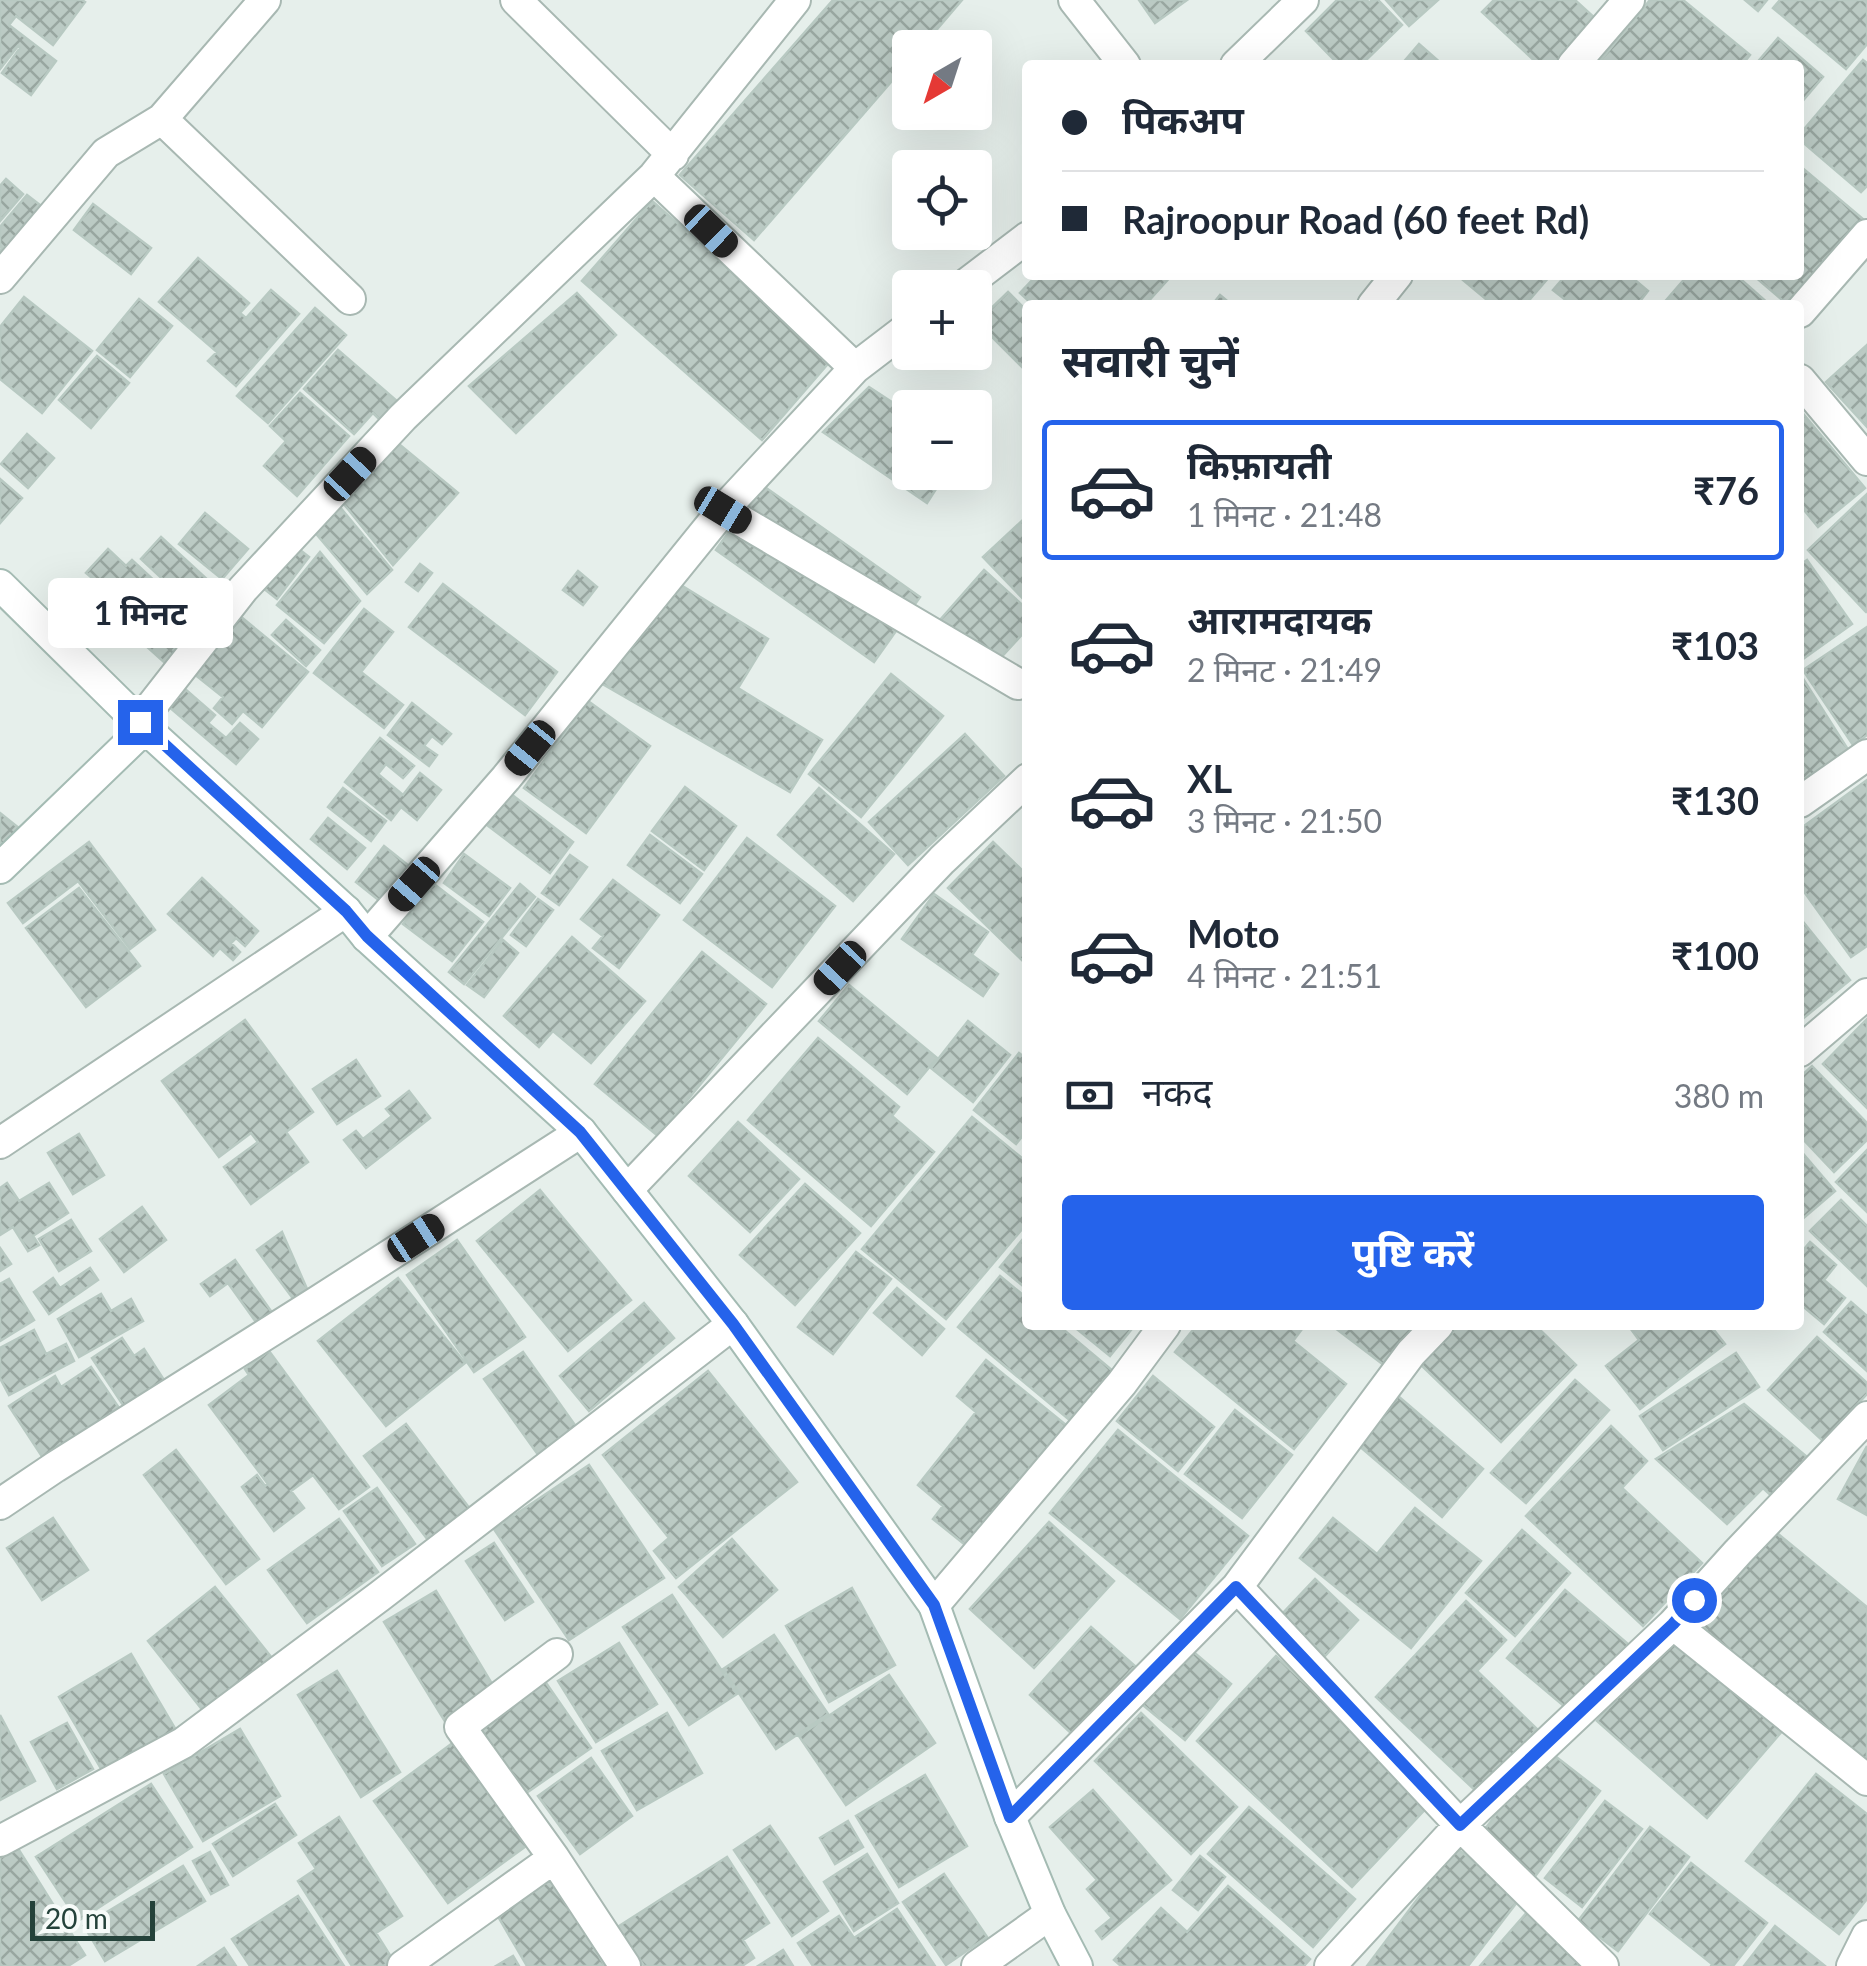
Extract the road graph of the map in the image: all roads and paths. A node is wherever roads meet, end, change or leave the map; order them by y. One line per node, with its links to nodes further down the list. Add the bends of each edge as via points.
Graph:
1 (266, 0): 10 (street)
2 (516, 0): 11 (street)
3 (795, 0): 11 (street)
4 (1074, 0): 7 (street)
5 (1303, 0): 8 (street)
6 (1629, 0): 9 (street)
7 (1121, 60)
8 (1241, 60)
9 (1578, 60)
10 (162, 119): 15 (street, via 106,153); 17 (street)
11 (663, 166): 21 (street); 27 (street, via 390,431 242,589)
12 (1867, 235): 19 (street)
13 (1022, 242): 14 (street)
14 (985, 270)
15 (0, 278)
16 (1393, 280): 18 (street)
17 (350, 299)
18 (1377, 300)
19 (1804, 307)
20 (892, 340): 21 (street)
21 (855, 368): 24 (street)
22 (1804, 385): 23 (street)
23 (1867, 460)
24 (723, 510): 26 (street); 33 (street, via 506,778)
25 (0, 585): 27 (street)
26 (1022, 688)
27 (142, 725): 31 (street); 32 (street)
28 (1867, 755): 30 (street)
29 (1022, 785): 38 (street)
30 (1804, 799)
31 (0, 868)
32 (346, 911): 33 (street); 37 (street)
33 (367, 936): 36 (street)
34 (1867, 994): 35 (street)
35 (1804, 1048)
36 (580, 1132): 38 (street); 43 (street)
37 (0, 1143)
38 (628, 1190): 39 (street)
39 (733, 1324): 45 (street); 51 (street, via 183,1743)
40 (1161, 1330): 45 (street)
41 (1433, 1330): 44 (street)
42 (1867, 1417): 46 (street)
43 (0, 1504)
44 (1236, 1587): 49 (street); 50 (street)
45 (934, 1605): 49 (street)
46 (1673, 1624): 48 (street); 50 (street)
47 (557, 1654): 52 (street, via 460,1728)
48 (1867, 1780)
49 (1010, 1817): 53 (street)
50 (1460, 1825): 58 (street); 59 (street)
51 (0, 1840)
52 (554, 1858): 54 (street); 55 (street)
53 (1050, 1914): 56 (street); 57 (street)
54 (403, 1966)
55 (625, 1966)
56 (978, 1966)
57 (1077, 1966)
58 (1330, 1966)
59 (1603, 1966)

